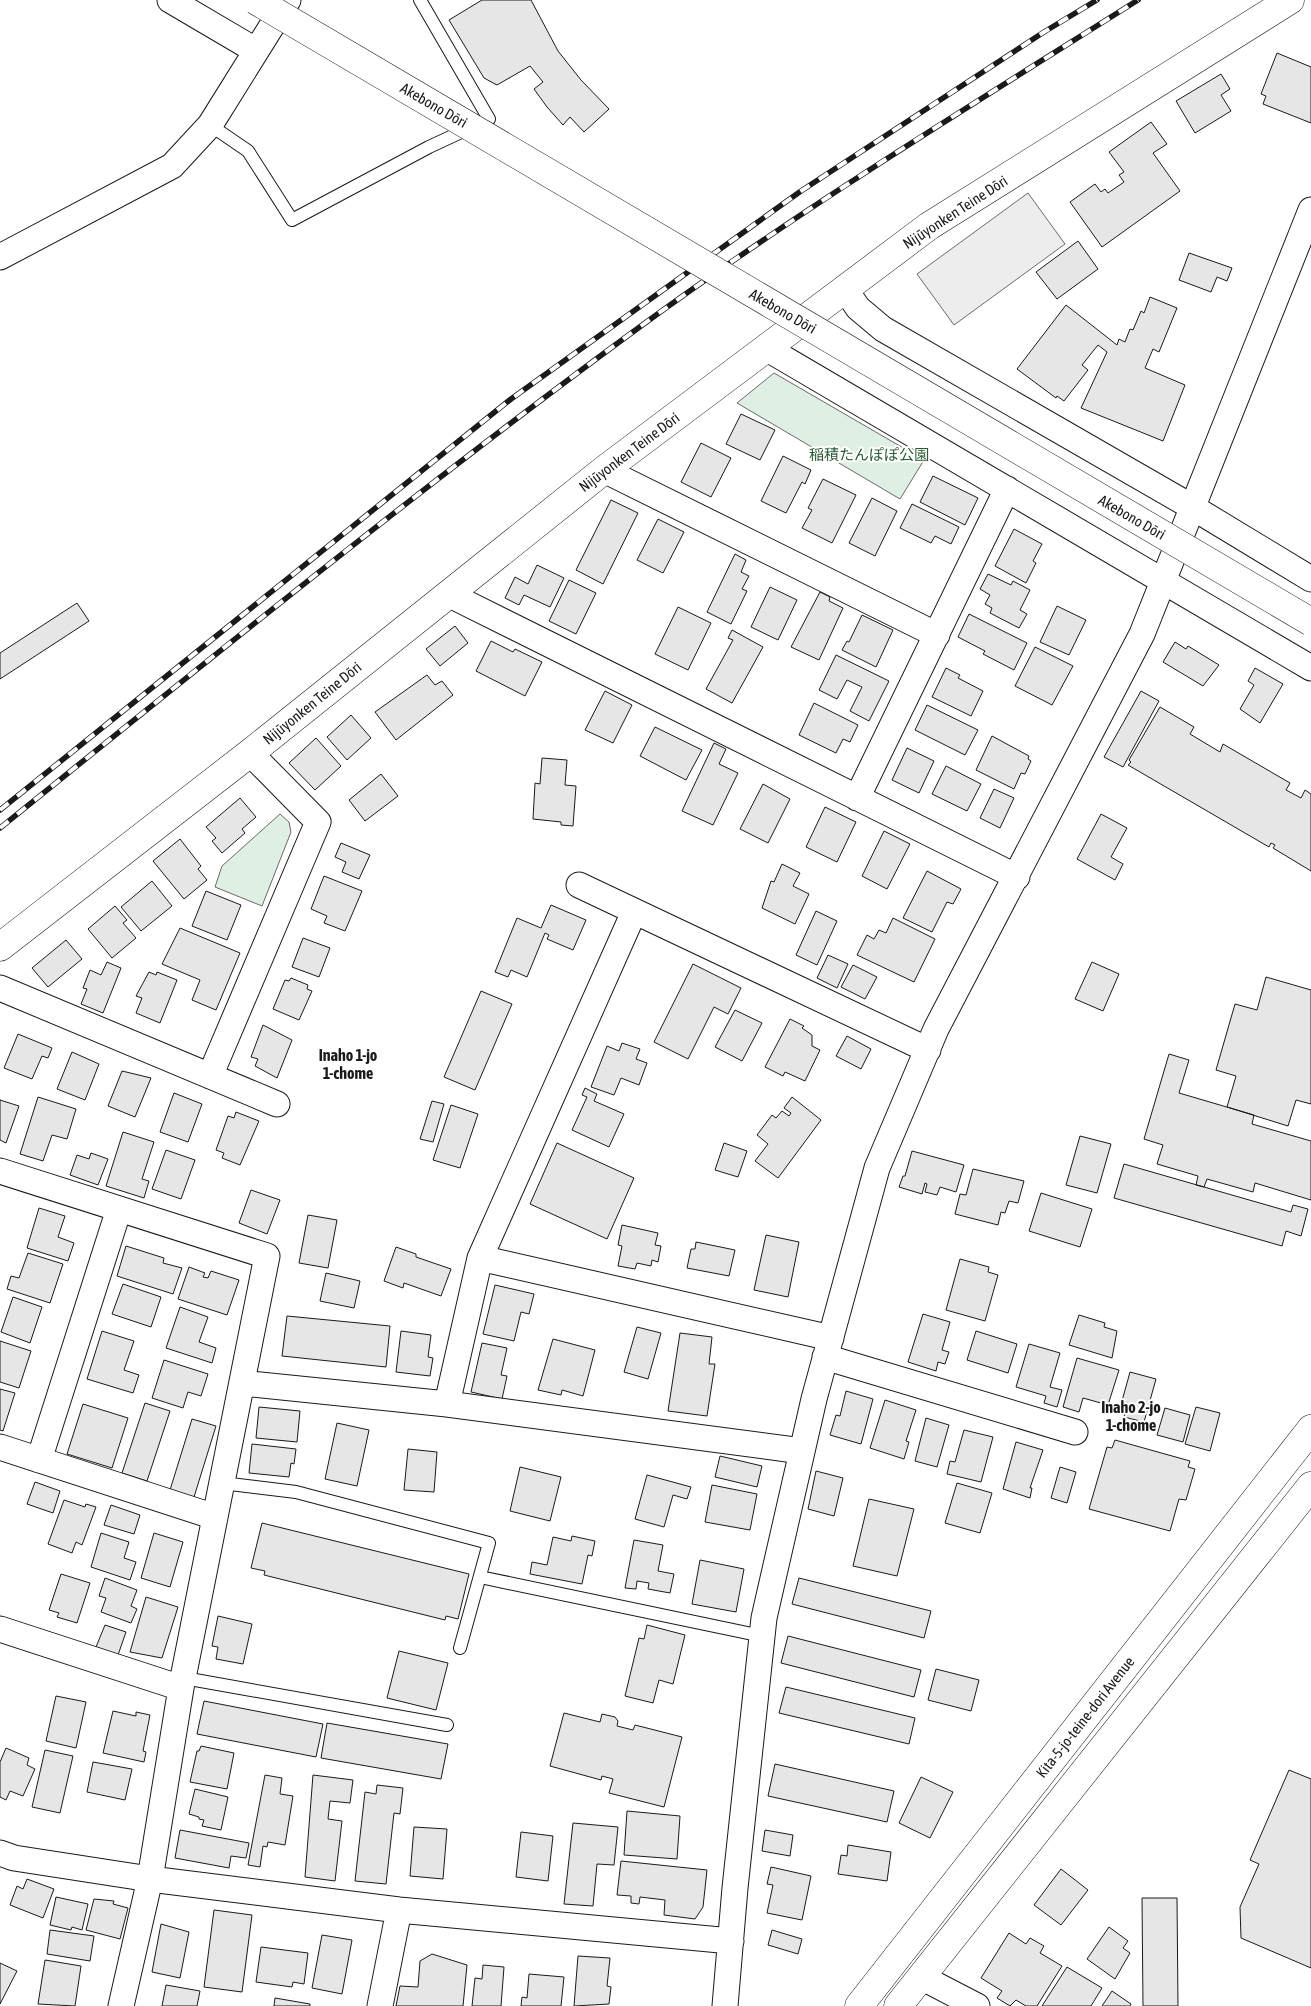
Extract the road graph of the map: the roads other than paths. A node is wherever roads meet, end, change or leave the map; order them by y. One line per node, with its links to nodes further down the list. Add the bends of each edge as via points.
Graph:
1 (170, 0): 6 (street)
2 (255, 0): 18 (main road, Akebono Dōri, bridge)
3 (288, 0): 6 (street)
4 (420, 0): 7 (lane, via 489,120 429,146 292,220 248,151)
5 (1290, 0): 10 (main road, Nijūyonken Teine Dōri, via 929,226)
6 (255, 50): 7 (street)
7 (210, 125): 9 (street, via 172,166)
8 (1311, 210): 14 (street)
9 (0, 257)
10 (845, 289): 11 (main road, Nijūyonken Teine Dōri); 14 (street, via 858,308 882,329)
11 (766, 348): 12 (main road, Nijūyonken Teine Dōri); 13 (street)
12 (604, 470): 17 (main road, Nijūyonken Teine Dōri); 19 (street)
13 (1007, 489): 16 (street); 19 (street)
14 (1192, 507): 15 (street); 16 (street)
15 (1311, 579)
16 (1162, 580): 20 (street); 23 (street, via 1142,634)
17 (448, 594): 21 (main road, Nijūyonken Teine Dōri); 22 (street)
18 (1311, 622)
19 (937, 635): 22 (street)
20 (1311, 668)
21 (250, 753): 26 (main road, Nijūyonken Teine Dōri); 29 (street, via 318,822)
22 (857, 798): 23 (street)
23 (1017, 877): 28 (street)
24 (579, 886): 25 (street)
25 (634, 912): 28 (street); 33 (street)
26 (0, 947)
27 (0, 988): 29 (street)
28 (928, 1050): 34 (street, via 877,1168)
29 (210, 1076): 30 (street)
30 (277, 1104)
31 (0, 1171): 32 (street)
32 (119, 1209): 35 (street, via 267,1256); 41 (street)
33 (480, 1258): 34 (street); 36 (street)
34 (828, 1348): 38 (street); 40 (street)
35 (242, 1384): 36 (street); 42 (street)
36 (447, 1404): 40 (street)
37 (1311, 1429): 59 (main road, Kita-5-jo-teine-dori Avenue)
38 (1076, 1432)
39 (0, 1447): 41 (street)
40 (802, 1451): 47 (street)
41 (39, 1460): 44 (street)
42 (222, 1483): 44 (street); 45 (lane, via 296,1492 489,1543)
43 (1311, 1486): 55 (main road)
44 (216, 1517): 49 (street)
45 (480, 1577): 47 (lane); 48 (lane)
46 (0, 1629): 49 (street)
47 (762, 1636): 54 (street)
48 (460, 1648)
49 (182, 1683): 50 (lane); 52 (street)
50 (447, 1725)
51 (0, 1853): 52 (street, via 14,1858)
52 (150, 1879): 53 (street); 56 (street)
53 (399, 1910): 54 (street); 57 (street)
54 (731, 1941): 58 (street)
55 (921, 1977): 60 (main road); 61 (street)
56 (121, 2006)
57 (380, 2006)
58 (725, 2006)
59 (859, 2006)
60 (898, 2006)
61 (977, 2006)

